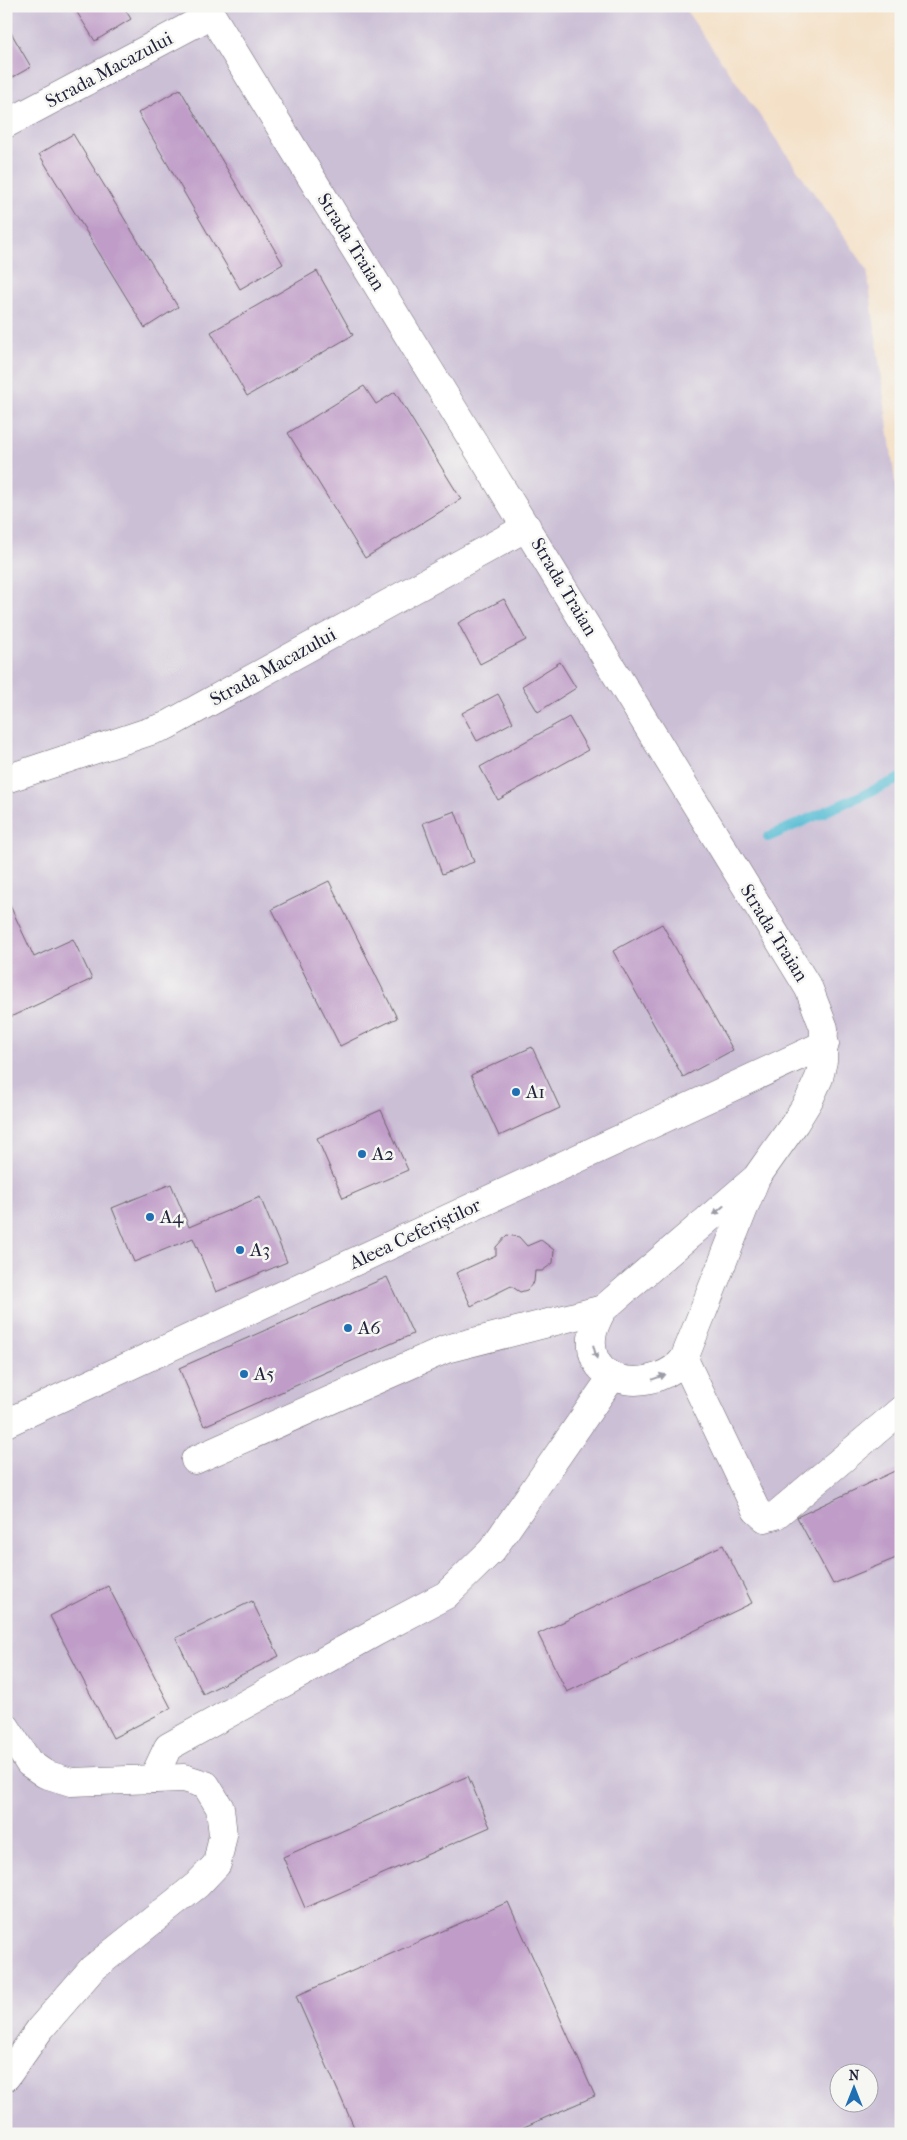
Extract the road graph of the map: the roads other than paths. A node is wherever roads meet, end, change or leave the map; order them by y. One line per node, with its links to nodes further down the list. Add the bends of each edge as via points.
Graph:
1 (208, 11): 2 (street, Strada Macazului); 3 (street, Strada Traian)
2 (6, 124)
3 (527, 527): 4 (street, Strada Macazului, via 166,726); 5 (street, Strada Traian, via 810,989 824,1028)
4 (6, 779)
5 (825, 1044): 6 (street, Strada Traian, via 819,1078 810,1100); 11 (street, Aleea Ceferiștilor)
6 (756, 1178): 7 (street, Strada Traian, one-way to 7); 8 (street, Strada Traian)
7 (603, 1309): 9 (street, Strada Traian, one-way to 9, via 594,1328 593,1347 599,1365); 12 (street, via 446,1349)
8 (684, 1359): 9 (street, Strada Traian, one-way to 8, via 631,1382 651,1380 678,1367); 10 (street, via 756,1510 765,1518 776,1515)
9 (612, 1377): 14 (street, via 492,1550 446,1595 168,1747)
10 (901, 1410)
11 (6, 1423)
12 (195, 1460)
13 (6, 1727): 14 (street, via 29,1763 46,1774 71,1782)
14 (153, 1779): 15 (street, via 184,1778 206,1785 220,1808 223,1835 217,1864 197,1885 92,1968 40,2029)
15 (6, 2076)

